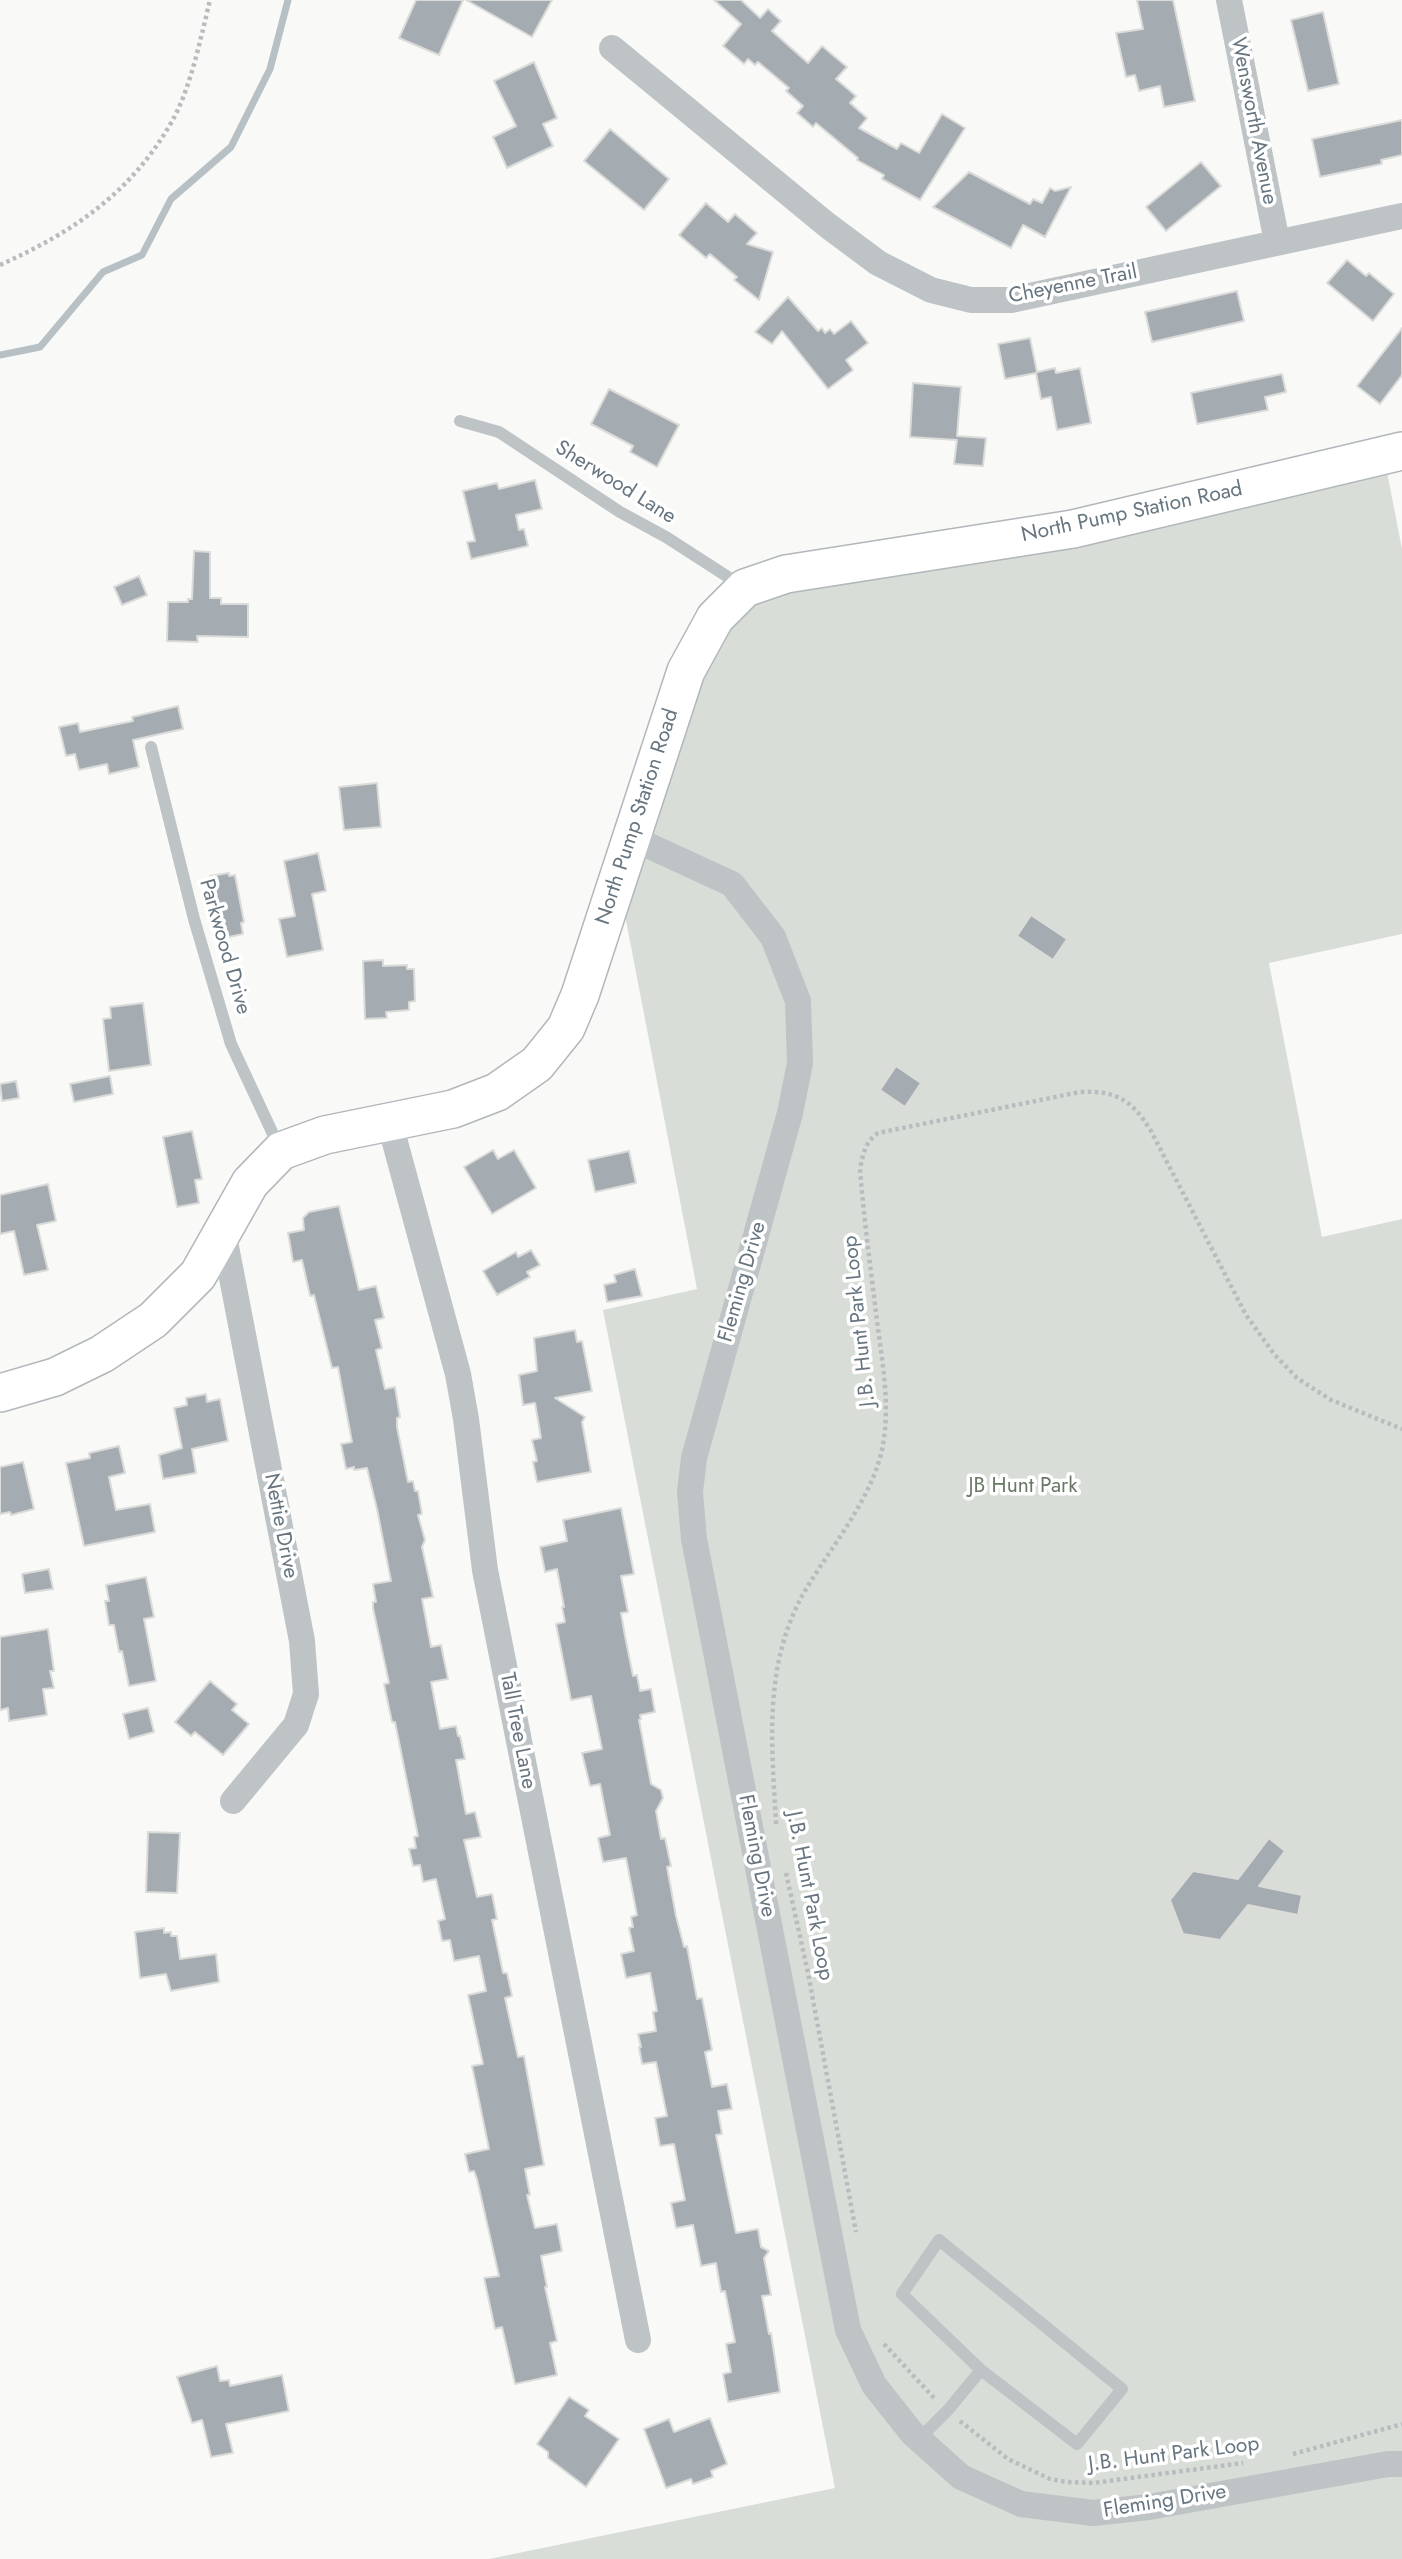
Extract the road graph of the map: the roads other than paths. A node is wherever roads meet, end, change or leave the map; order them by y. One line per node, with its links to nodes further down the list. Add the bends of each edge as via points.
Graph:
1 (1229, 0): 4 (street, Wensworth Avenue)
2 (612, 48): 4 (street, Cheyenne Trail, via 827,225 878,263 931,290 971,300 1011,300)
3 (1402, 216): 4 (street, Cheyenne Trail)
4 (1277, 242)
5 (460, 421): 7 (lane, Sherwood Lane, via 499,432)
6 (1402, 451): 7 (street, North Pump Station Road, via 1073,529 786,573)
7 (745, 588): 9 (street, North Pump Station Road, via 715,618 685,671)
8 (151, 747): 11 (lane, Parkwood Drive, via 194,919 232,1044)
9 (632, 838): 10 (street, North Pump Station Road, via 580,995 566,1028 537,1064 497,1092 453,1109); 17 (street, Fleming Drive, via 732,884 773,937 798,1001 800,1063 790,1113 694,1458 690,1492 694,1539 848,2330 874,2385)
10 (390, 1124): 11 (street, North Pump Station Road, via 326,1135); 15 (street, Tall Tree Lane, via 457,1374 485,1570)
11 (281, 1151): 12 (street, North Pump Station Road, via 250,1183)
12 (223, 1231): 13 (street, North Pump Station Road, via 198,1275 153,1320 67,1371); 14 (street, Nettie Drive, via 302,1641 306,1694 296,1725)
13 (0, 1394)
14 (233, 1801)
15 (638, 2340)
16 (981, 2370): 16 (lane, via 1077,2444 1122,2389 939,2240 902,2294); 17 (lane)
17 (919, 2439): 18 (street, Fleming Drive, via 961,2477 1021,2504 1093,2513)
18 (1402, 2464)

